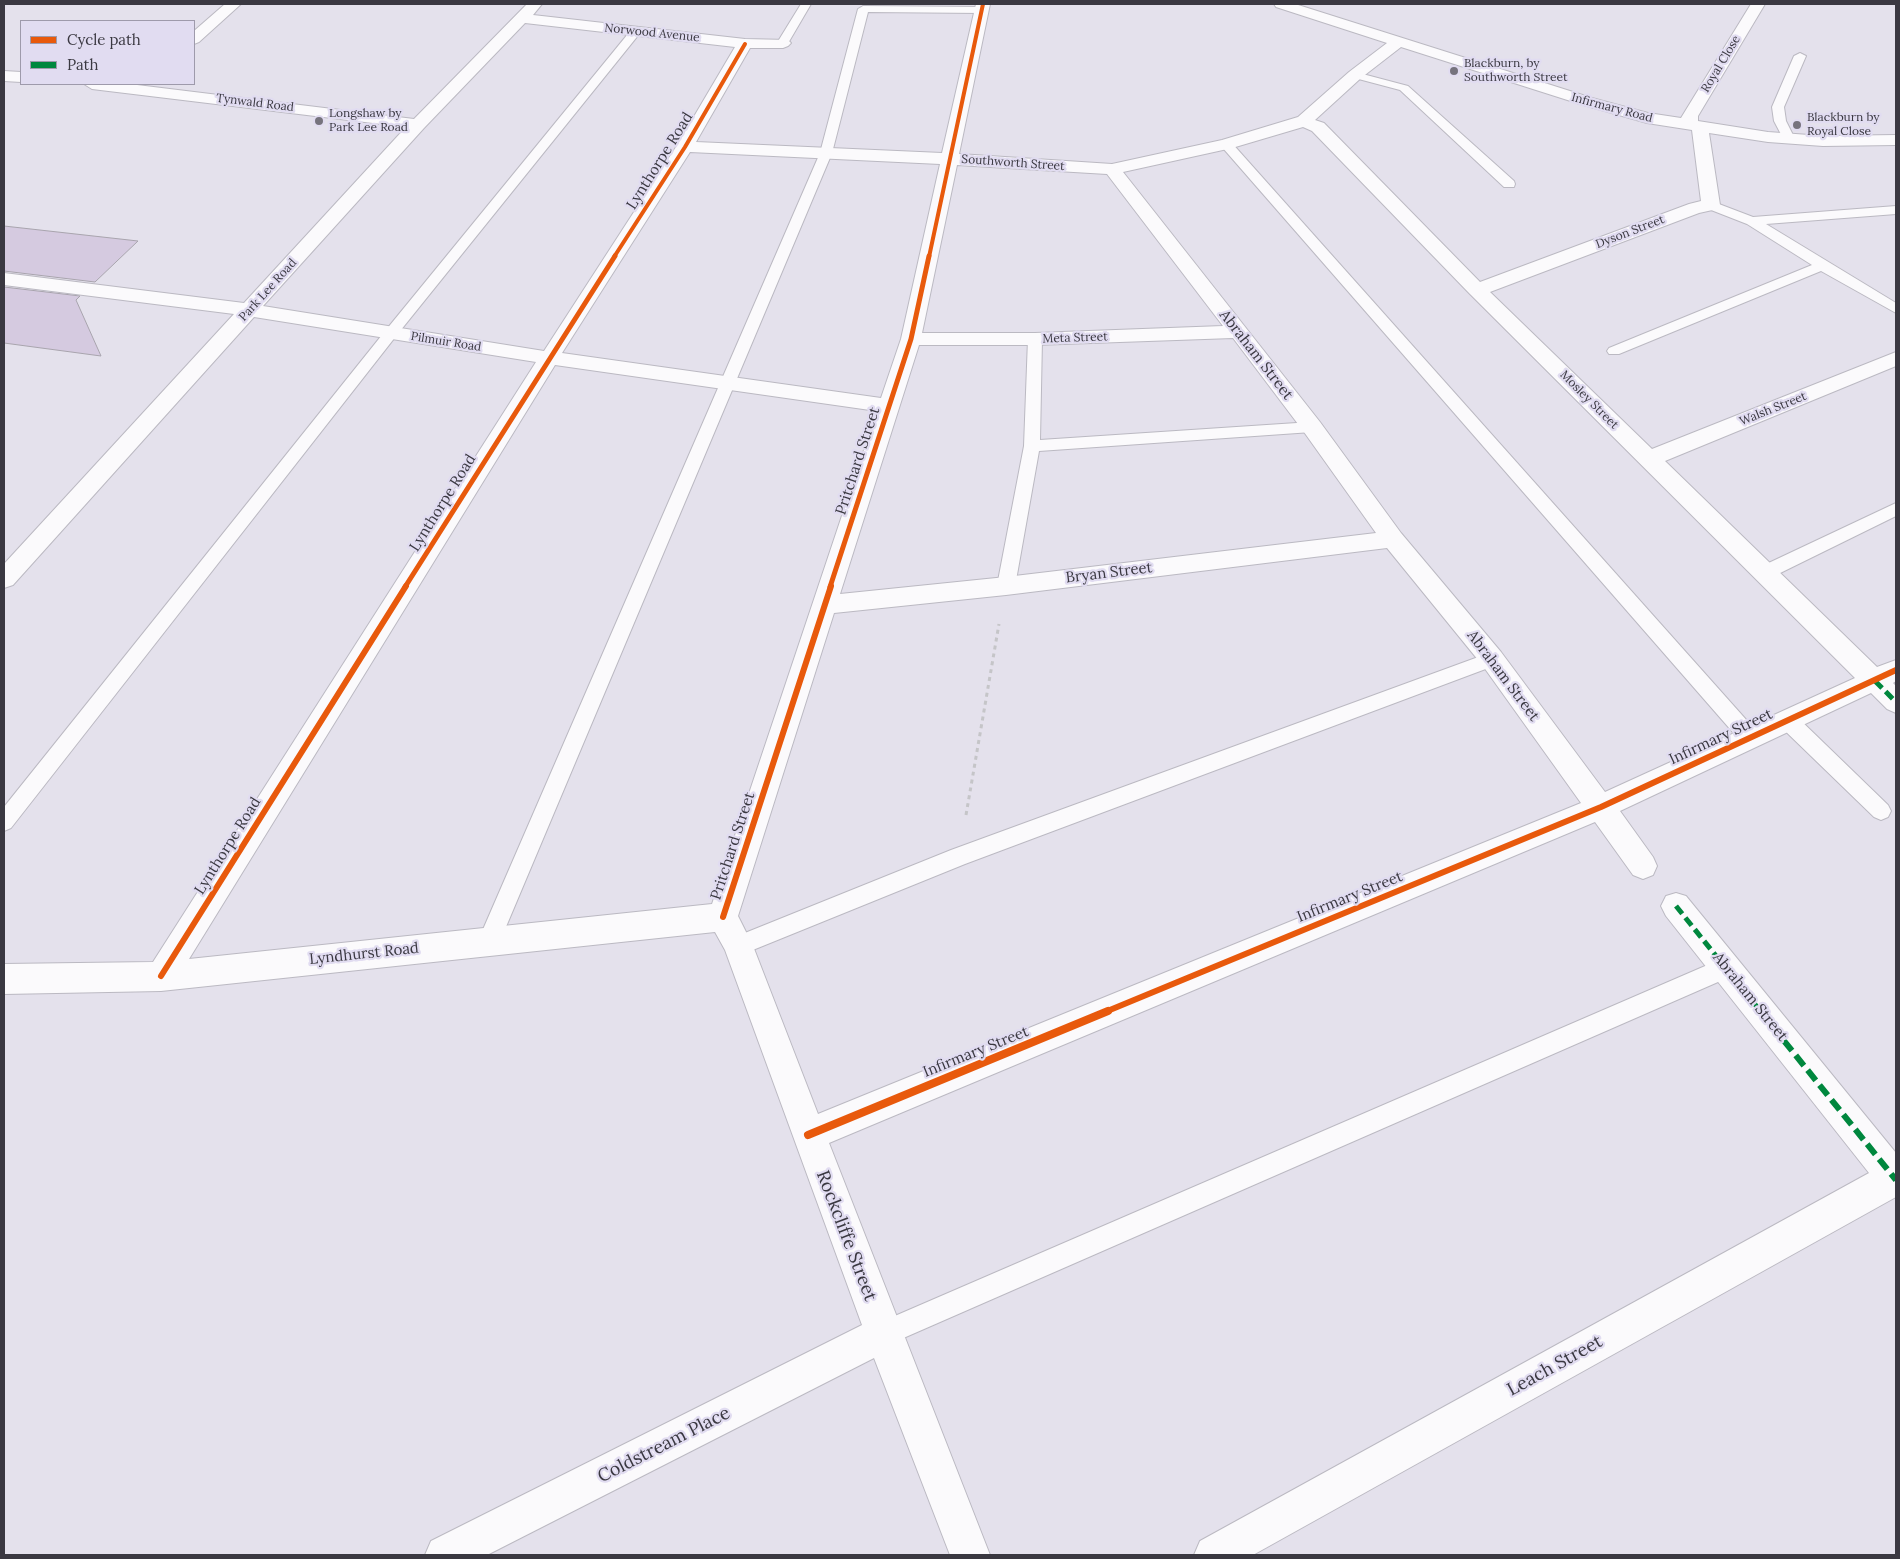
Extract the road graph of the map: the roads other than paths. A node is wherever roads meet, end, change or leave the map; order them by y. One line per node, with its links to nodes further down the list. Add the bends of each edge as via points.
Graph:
1 (234, 4): 9 (street)
2 (536, 4): 7 (street, Park Lee Road)
3 (806, 4): 11 (lane)
4 (1280, 4): 10 (street, Infirmary Road)
5 (1758, 4): 21 (street, Royal Close, via 1690,116)
6 (983, 7): 26 (lane, via 863,8); 28 (street, Pritchard Street)
7 (522, 18): 8 (street, Norwood Avenue); 20 (street, Park Lee Road)
8 (636, 31): 12 (street, Norwood Avenue); 40 (lane)
9 (195, 38)
10 (1398, 42): 14 (street); 21 (street, Infirmary Road, via 1586,101)
11 (782, 43): 12 (street, Norwood Avenue)
12 (745, 44): 25 (street, Lynthorpe Road)
13 (1800, 56): 22 (lane, via 1778,107 1780,121)
14 (1355, 75): 19 (street); 30 (lane, via 1404,88)
15 (4, 76): 16 (street)
16 (20, 78)
17 (117, 85): 18 (street, Tynwald Road)
18 (142, 86): 20 (street, Tynwald Road)
19 (1304, 121): 24 (street, Southworth Street); 36 (street, Mosley Street, via 1318,128)
20 (418, 124): 38 (street, Park Lee Road)
21 (1695, 127): 22 (street, Infirmary Road); 31 (street)
22 (1789, 139): 23 (street, Infirmary Road)
23 (1888, 141): 27 (street)
24 (1226, 144): 29 (street, Southworth Street); 61 (lane)
25 (685, 147): 26 (street, Southworth Street); 44 (street, Lynthorpe Road)
26 (826, 153): 28 (street, Southworth Street); 46 (lane)
27 (1896, 158)
28 (950, 159): 29 (street, Southworth Street); 41 (street, Pritchard Street)
29 (1112, 169): 39 (street, Abraham Street)
30 (1509, 184)
31 (1711, 205): 33 (lane); 36 (street, Dyson Street, via 1695,208)
32 (1896, 210): 33 (lane)
33 (1752, 221): 34 (lane)
34 (1822, 266): 37 (lane); 43 (lane)
35 (4, 279): 38 (street, Pilmuir Road)
36 (1477, 290): 50 (street, Mosley Street)
37 (1896, 309)
38 (249, 310): 40 (street, Pilmuir Road); 54 (street, Park Lee Road)
39 (1238, 332): 42 (street, Meta Street); 48 (street, Abraham Street)
40 (391, 333): 44 (street, Pilmuir Road); 64 (lane)
41 (911, 339): 42 (street, Meta Street); 47 (street, Pritchard Street)
42 (1035, 339): 49 (lane)
43 (1614, 351)
44 (549, 358): 46 (street, Pilmuir Road); 70 (street, Lynthorpe Road)
45 (1896, 358): 50 (street, Walsh Street)
46 (726, 383): 47 (street, Pilmuir Road); 68 (lane)
47 (889, 406): 56 (street, Pritchard Street)
48 (1312, 427): 49 (lane); 52 (street, Abraham Street)
49 (1032, 446): 55 (lane)
50 (1649, 459): 53 (street, Mosley Street)
51 (1896, 509): 53 (lane)
52 (1393, 539): 55 (street, Bryan Street); 57 (street, Abraham Street)
53 (1764, 572): 58 (street, Mosley Street)
54 (4, 579)
55 (1006, 586): 56 (street, Bryan Street)
56 (824, 605): 67 (street, Pritchard Street)
57 (1492, 659): 62 (street, Abraham Street); 67 (lane, via 958,858)
58 (1885, 675): 59 (street, Mosley Street); 60 (street, Infirmary Street)
59 (1896, 702)
60 (1787, 720): 61 (street, Infirmary Street); 63 (lane)
61 (1751, 739): 62 (street, Infirmary Street)
62 (1601, 807): 65 (street, Abraham Street); 72 (street, Infirmary Street)
63 (1881, 811)
64 (4, 822)
65 (1644, 866)
66 (1676, 906): 69 (street, Abraham Street)
67 (731, 931): 68 (street, Lyndhurst Road); 72 (street, Rockcliffe Street)
68 (488, 941): 70 (street, Lyndhurst Road)
69 (1726, 968): 73 (street, Abraham Street); 74 (lane)
70 (161, 976): 71 (street, Lyndhurst Road)
71 (4, 979)
72 (808, 1135): 74 (street, Rockcliffe Street)
73 (1896, 1178): 77 (street, Leach Street)
74 (883, 1334): 75 (street, Coldstream Place); 76 (street, Rockcliffe Street)
75 (445, 1555)
76 (970, 1555)
77 (1214, 1555)

